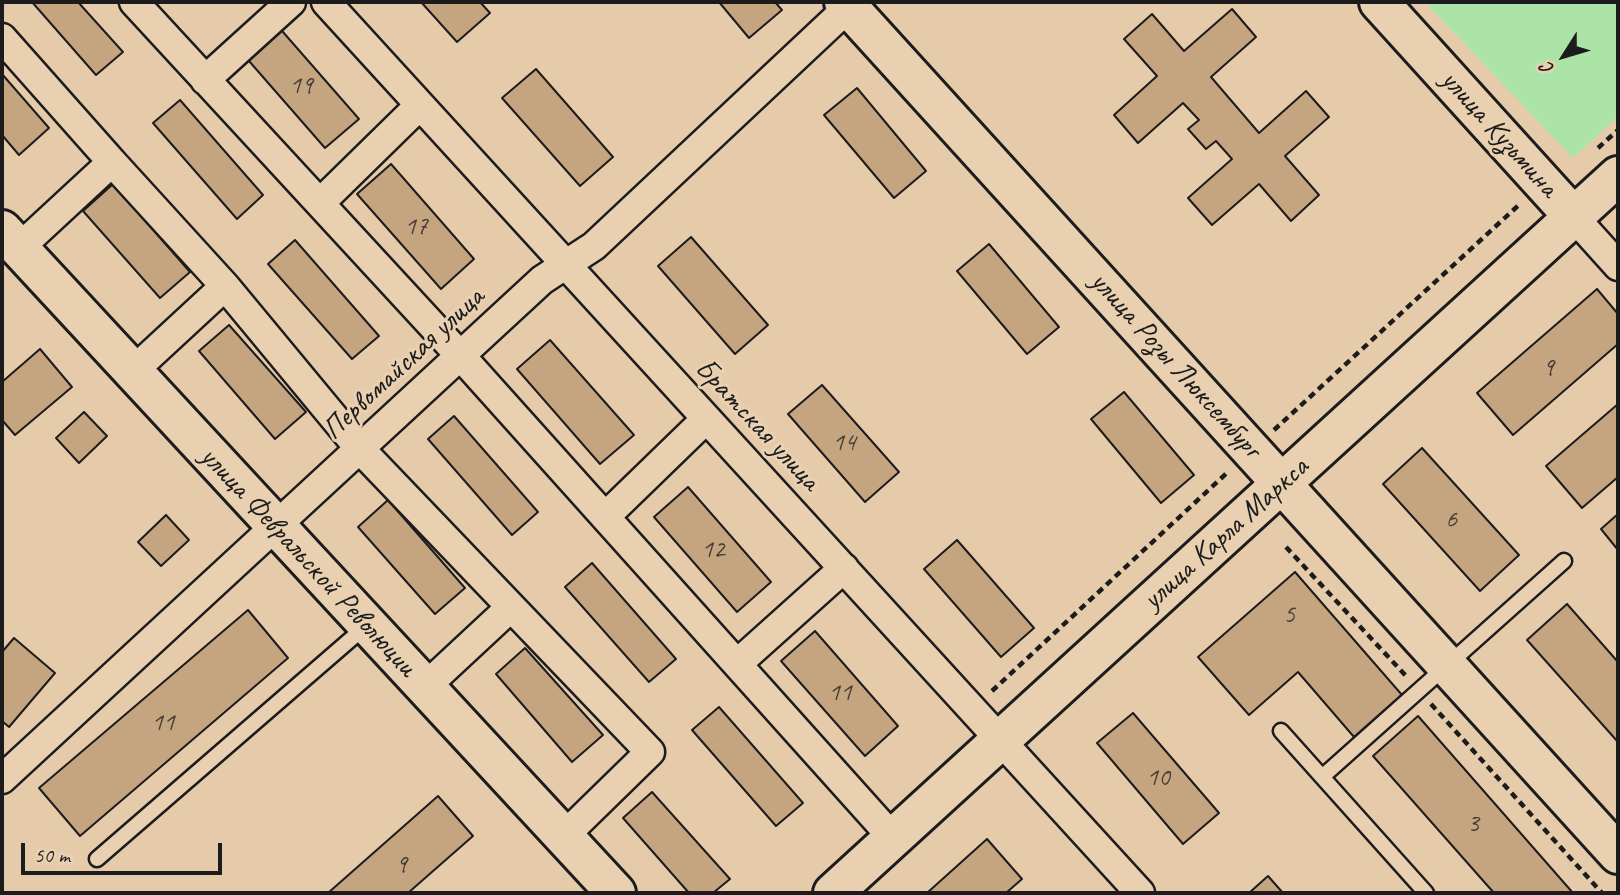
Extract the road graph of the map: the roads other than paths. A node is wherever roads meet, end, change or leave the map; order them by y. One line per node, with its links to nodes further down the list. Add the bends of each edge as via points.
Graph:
1 (134, 2): 7 (street)
2 (291, 2): 7 (street)
3 (326, 2): 8 (street, Братская улица)
4 (1379, 2): 12 (street, улица Кузьмина)
5 (849, 4): 14 (street, Первомайская улица, via 594,246); 21 (street, улица Розы Люксембург)
6 (2, 38): 9 (street)
7 (205, 80): 11 (street)
8 (420, 105): 11 (street); 14 (street, Братская улица)
9 (113, 162): 13 (street); 16 (street)
10 (1604, 166): 12 (street, улица Карла Маркса)
11 (320, 203): 17 (street)
12 (1573, 216): 15 (street, улица Кузьмина); 21 (street, улица Карла Маркса)
13 (10, 240): 18 (street, улица Февральской Революции)
14 (566, 266): 17 (street, Первомайская улица, via 542,280); 19 (street, Братская улица)
15 (1618, 266)
16 (225, 286): 18 (street); 20 (street)
17 (460, 356): 20 (street, Первомайская улица); 22 (street)
18 (131, 373): 23 (street, улица Февральской Революции)
19 (706, 419): 22 (street); 25 (street, Братская улица)
20 (360, 449): 23 (street, Первомайская улица); 26 (street)
21 (1283, 482): 29 (street, улица Розы Люксембург); 32 (street, улица Карла Маркса)
22 (605, 517): 28 (street)
23 (277, 527): 27 (street, улица Февральской Революции); 34 (street, Первомайская улица)
24 (1564, 561): 29 (lane)
25 (844, 568): 28 (street); 32 (street, Братская улица)
26 (511, 607): 30 (street); 35 (street, via 650,752)
27 (367, 625): 30 (street, улица Февральской Революции); 38 (lane)
28 (737, 664): 36 (street)
29 (1448, 665): 33 (lane); 37 (street, улица Розы Люксембург)
30 (425, 687): 35 (street, улица Февральской Революции)
31 (1281, 731): 33 (lane)
32 (1001, 738): 36 (street, улица Карла Маркса); 41 (street, Братская улица)
33 (1322, 777): 42 (lane)
34 (2, 779)
35 (564, 836): 39 (street, улица Февральской Революции)
36 (893, 838): 40 (street, улица Карла Маркса)
37 (1618, 854)
38 (97, 859)
39 (616, 893)
40 (833, 893)
41 (1140, 893)
42 (1426, 893)

